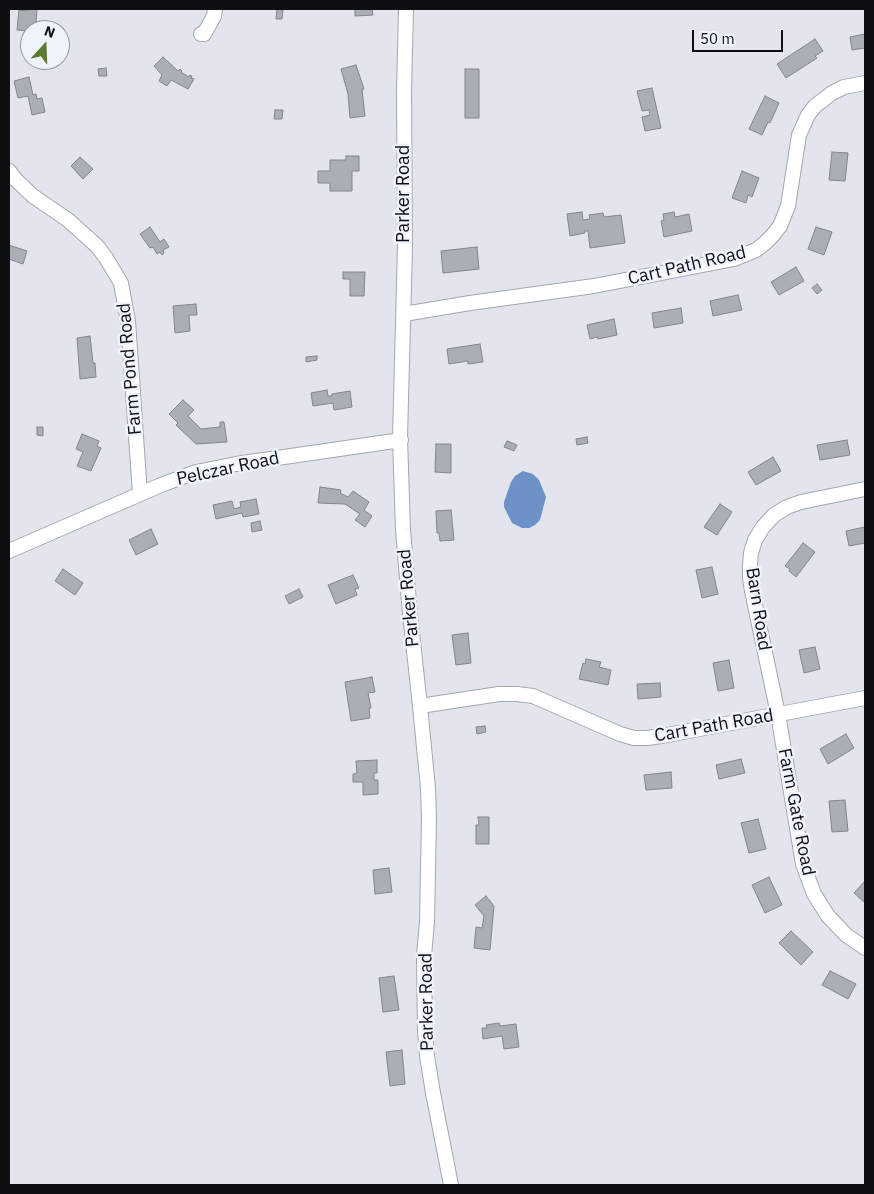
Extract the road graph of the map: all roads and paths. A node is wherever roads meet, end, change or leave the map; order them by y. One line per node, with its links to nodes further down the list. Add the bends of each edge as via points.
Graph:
1 (215, 9): 3 (street, via 204,34)
2 (406, 9): 6 (street, Parker Road)
3 (201, 34)
4 (865, 83): 6 (street, Cart Path Road, via 832,93 808,115 799,135 788,206 780,226 773,236 750,253 734,259 594,286)
5 (9, 171): 9 (street, Farm Pond Road, via 33,196 68,220 97,246 121,283 128,321)
6 (404, 314): 7 (street, Parker Road)
7 (401, 440): 9 (street, Pelczar Road, via 196,472); 12 (street, Parker Road, via 403,530)
8 (865, 489): 13 (street, Barn Road, via 787,507 774,515 755,540 750,578)
9 (140, 494): 10 (street, Pelczar Road)
10 (9, 551)
11 (865, 698): 13 (street, Cart Path Road)
12 (420, 706): 13 (street, Cart Path Road, via 499,694 533,696 634,738 662,736); 15 (street, Parker Road, via 429,818 425,1031)
13 (778, 714): 14 (street, Farm Gate Road, via 808,880 828,916 846,935)
14 (865, 948)
15 (451, 1185)

